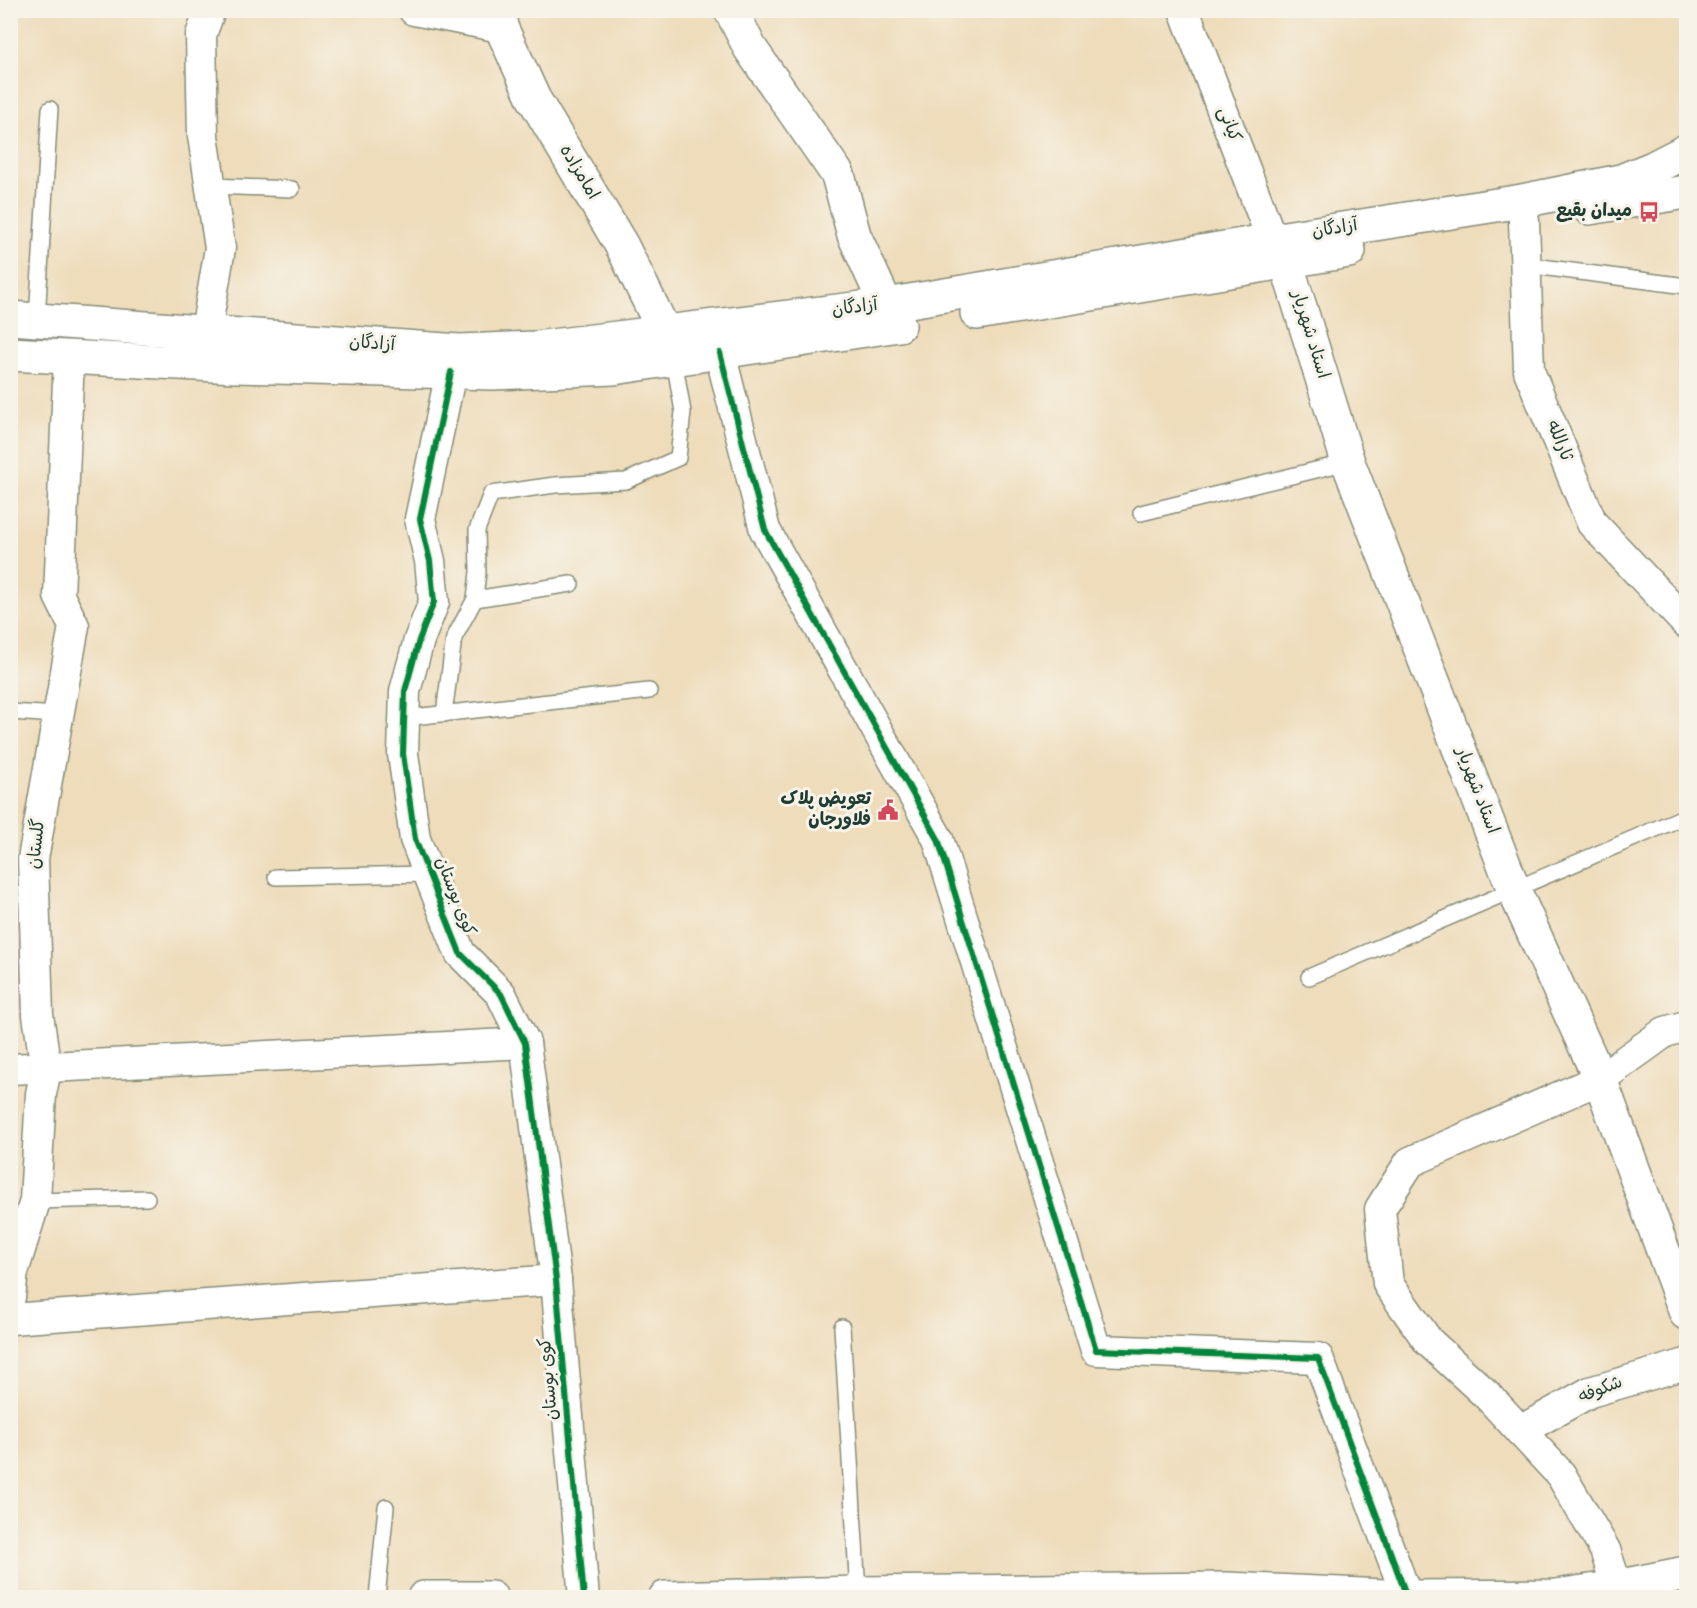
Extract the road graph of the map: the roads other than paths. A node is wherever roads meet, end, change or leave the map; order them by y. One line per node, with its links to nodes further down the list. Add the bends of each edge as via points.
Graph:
1 (210, 10): 8 (street, via 201,35 203,136)
2 (414, 10): 5 (street)
3 (731, 10): 15 (main road, via 750,48 838,175 854,235)
4 (1184, 10): 12 (street, کیانی)
5 (500, 19): 18 (main road, امامزاده, via 534,99 622,246)
6 (50, 109): 16 (lane)
7 (1686, 151): 12 (main road, آزادگان, via 1621,181)
8 (211, 186): 9 (lane); 17 (street, via 220,248)
9 (292, 189)
10 (1686, 192): 11 (main road, آزادگان)
11 (1524, 220): 12 (main road, آزادگان); 13 (street, ثارالله)
12 (1279, 251): 15 (main road, آزادگان); 19 (main road, آزادگان, via 1143,287); 23 (main road, استاد شهریار)
13 (1526, 265): 14 (lane); 27 (street, ثارالله, via 1530,371 1592,523)
14 (1686, 286)
15 (886, 305): 18 (main road, آزادگان)
16 (24, 319): 17 (main road, آزادگان)
17 (206, 332): 18 (main road, آزادگان, via 459,351)
18 (669, 346): 19 (main road, آزادگان); 22 (main road, آزادگان, via 614,368); 26 (lane, via 683,412 678,458 626,480 555,484 491,494 477,530)
19 (720, 353): 56 (street, via 765,530 938,839 1096,1350 1318,1358)
20 (10, 354): 21 (main road, آزادگان)
21 (69, 357): 22 (main road, آزادگان); 31 (street, گلستان, via 59,596 75,626)
22 (451, 372): 32 (street, کوی بوستان, via 420,519 434,602 405,691)
23 (1348, 462): 24 (lane); 36 (main road, استاد شهریار)
24 (1141, 513)
25 (571, 584): 26 (lane)
26 (475, 598): 30 (lane, via 454,638)
27 (1686, 623)
28 (649, 691): 30 (lane)
29 (10, 712): 31 (lane)
30 (444, 714): 32 (lane)
31 (58, 715): 41 (street, گلستان, via 33,859 38,1015)
32 (404, 718): 34 (street, کوی بوستان, via 404,754 415,839)
33 (1686, 816): 36 (lane)
34 (429, 874): 35 (lane); 39 (street, کوی بوستان, via 460,953 501,993)
35 (276, 877)
36 (1514, 890): 37 (lane); 42 (main road, استاد شهریار)
37 (1308, 977)
38 (1686, 1026): 42 (street, via 1665,1032)
39 (525, 1043): 41 (street); 45 (street, کوی بوستان)
40 (10, 1069): 41 (street)
41 (46, 1069): 44 (street, گلستان)
42 (1600, 1079): 47 (main road, استاد شهریار); 51 (street, via 1410,1162 1380,1209 1388,1284 1428,1341)
43 (147, 1198): 44 (lane)
44 (35, 1201): 46 (street, گلستان, via 13,1272)
45 (556, 1280): 48 (street); 60 (street, کوی بوستان)
46 (10, 1297)
47 (1686, 1313)
48 (10, 1319)
49 (842, 1327): 55 (lane)
50 (1686, 1364): 51 (street, شکوفه, via 1590,1392)
51 (1520, 1431): 54 (street, via 1561,1475 1605,1550)
52 (386, 1507): 57 (lane)
53 (1686, 1573): 54 (main road)
54 (1617, 1587): 56 (main road, via 1557,1596)
55 (858, 1593): 56 (main road, via 1227,1589); 61 (main road)
56 (1407, 1597)
57 (377, 1598)
58 (423, 1598): 59 (main road)
59 (491, 1598)
60 (584, 1598)
61 (665, 1598)

